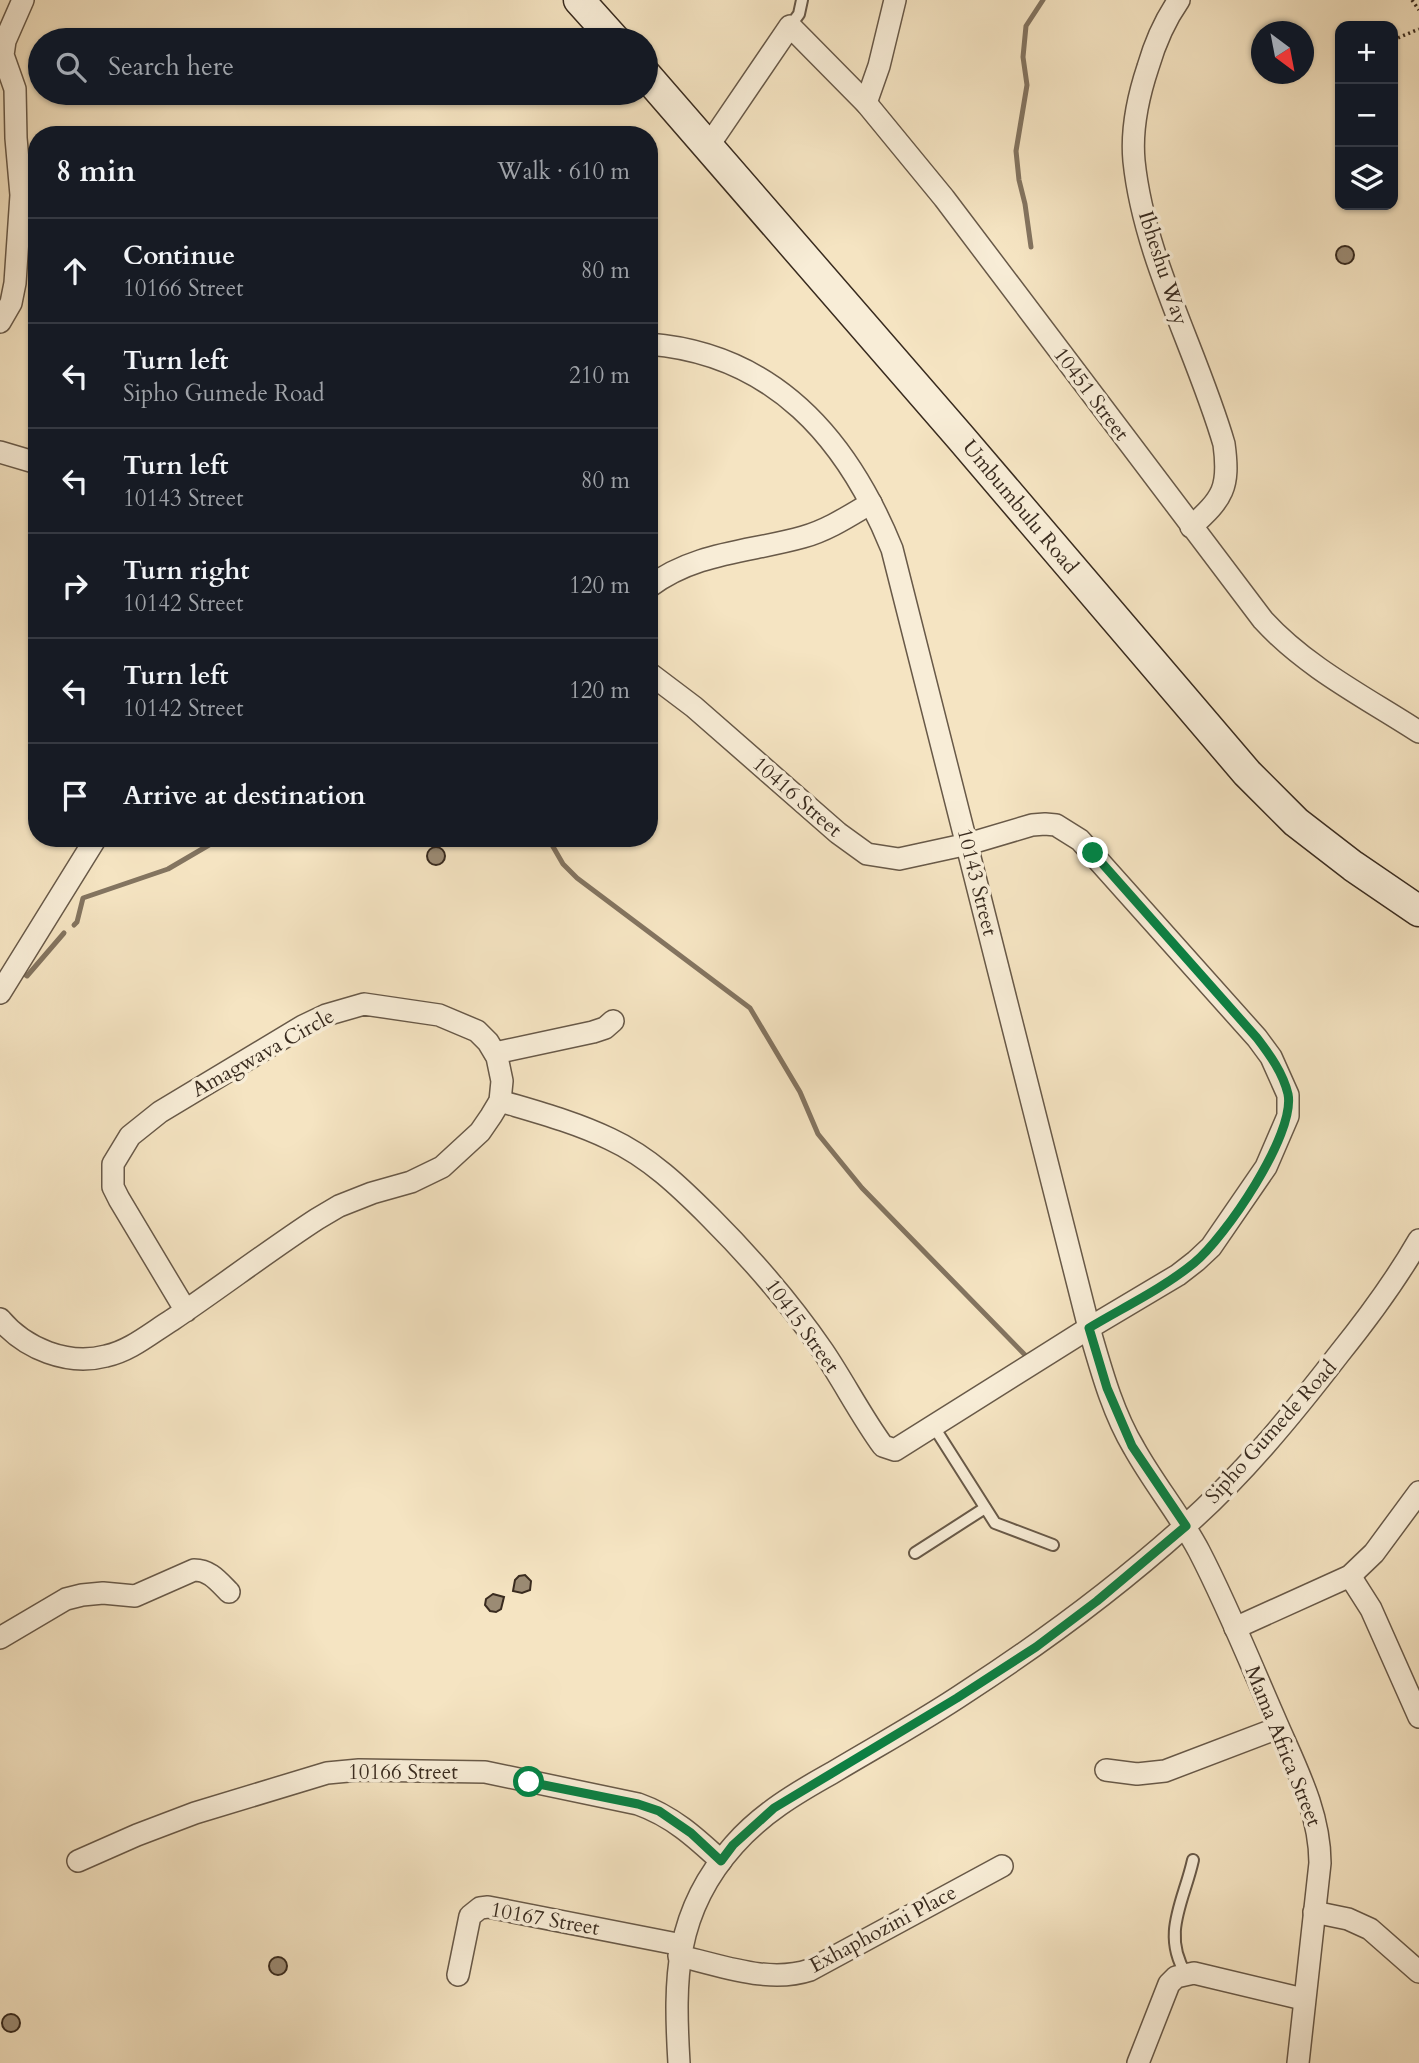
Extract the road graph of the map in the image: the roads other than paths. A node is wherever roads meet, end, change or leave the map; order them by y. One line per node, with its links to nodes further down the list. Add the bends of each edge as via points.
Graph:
1 (23, 0): 11 (street, via 3,55 15,89 21,195 15,283)
2 (579, 0): 7 (main road)
3 (802, 0): 6 (lane)
4 (895, 0): 9 (street)
5 (1180, 0): 16 (street, Ibheshu Way, via 1168,16 1140,89 1134,160 1150,236 1224,444 1222,494)
6 (790, 26): 9 (street, 10451 Street); 10 (street)
7 (604, 28)
8 (658, 88): 10 (main road, Umbumbulu Road)
9 (866, 103): 16 (street, 10451 Street, via 944,198)
10 (709, 145): 22 (main road, Umbumbulu Road, via 1247,773 1296,822)
11 (0, 322)
12 (658, 345): 15 (street, 10143 Street, via 703,352 777,388 816,424)
13 (0, 452): 14 (street)
14 (28, 460)
15 (871, 503): 17 (street, via 820,531 687,564); 20 (street, 10143 Street, via 901,579)
16 (1191, 527): 19 (street, 10451 Street, via 1283,642)
17 (658, 580)
18 (658, 680): 20 (street, 10416 Street, via 867,854 899,859)
19 (1419, 732)
20 (968, 844): 30 (street, 10143 Street); 30 (street, 10416 Street, via 1045,824 1056,825 1080,840 1257,1038 1288,1095 1288,1116 1266,1167 1211,1247 1178,1275)
21 (90, 847): 23 (street)
22 (1419, 911)
23 (0, 993)
24 (613, 1021): 25 (street, via 593,1032)
25 (495, 1054): 26 (street, via 501,1070); 28 (street, Amagwava Circle, via 477,1031 439,1015 380,1005 346,1007 303,1026 140,1127 117,1157 113,1187)
26 (500, 1101): 28 (street, via 480,1132 442,1167 339,1206); 31 (street, 10415 Street, via 610,1139 676,1183 742,1249 803,1321 883,1446 895,1450)
27 (1419, 1240): 34 (street, Sipho Gumede Road, via 1299,1406)
28 (186, 1311): 29 (street, via 123,1350 91,1359 73,1359 37,1347)
29 (0, 1320)
30 (1089, 1328): 31 (street, 10415 Street); 34 (street, 10143 Street, via 1107,1388 1132,1446)
31 (934, 1427): 33 (lane)
32 (1419, 1492): 37 (street, via 1374,1553)
33 (985, 1508): 35 (lane, via 997,1525); 36 (lane)
34 (1186, 1526): 39 (street, Mama Africa Street); 46 (street, Sipho Gumede Road, via 1036,1647 774,1808)
35 (1053, 1545)
36 (915, 1553)
37 (1350, 1576): 39 (street); 41 (street, via 1371,1609)
38 (229, 1592): 40 (street, via 211,1574 194,1570 135,1596 103,1593 66,1600)
39 (1235, 1628): 42 (street, Mama Africa Street)
40 (0, 1638)
41 (1419, 1717)
42 (1278, 1728): 43 (street, via 1165,1771); 48 (street, Mama Africa Street, via 1319,1835)
43 (1106, 1770)
44 (1192, 1860): 51 (lane, via 1175,1919 1174,1949)
45 (78, 1861): 46 (street, 10166 Street, via 195,1813 327,1773 380,1770 485,1772 638,1804 676,1822)
46 (721, 1861): 49 (street, Sipho Gumede Road, via 693,1909)
47 (1002, 1866): 49 (street, Exhaphozini Place, via 797,1975 768,1976)
48 (1314, 1912): 50 (street, via 1370,1929); 53 (street, Mama Africa Street)
49 (680, 1951): 52 (street, 10167 Street, via 488,1907 470,1916); 54 (street, Sipho Gumede Road, via 676,2005)
50 (1419, 1972)
51 (1186, 1974): 53 (street); 55 (street, via 1176,1977 1164,1992)
52 (458, 1975)
53 (1303, 1999): 56 (street, Mama Africa Street)
54 (679, 2063)
55 (1138, 2063)
56 (1298, 2063)

